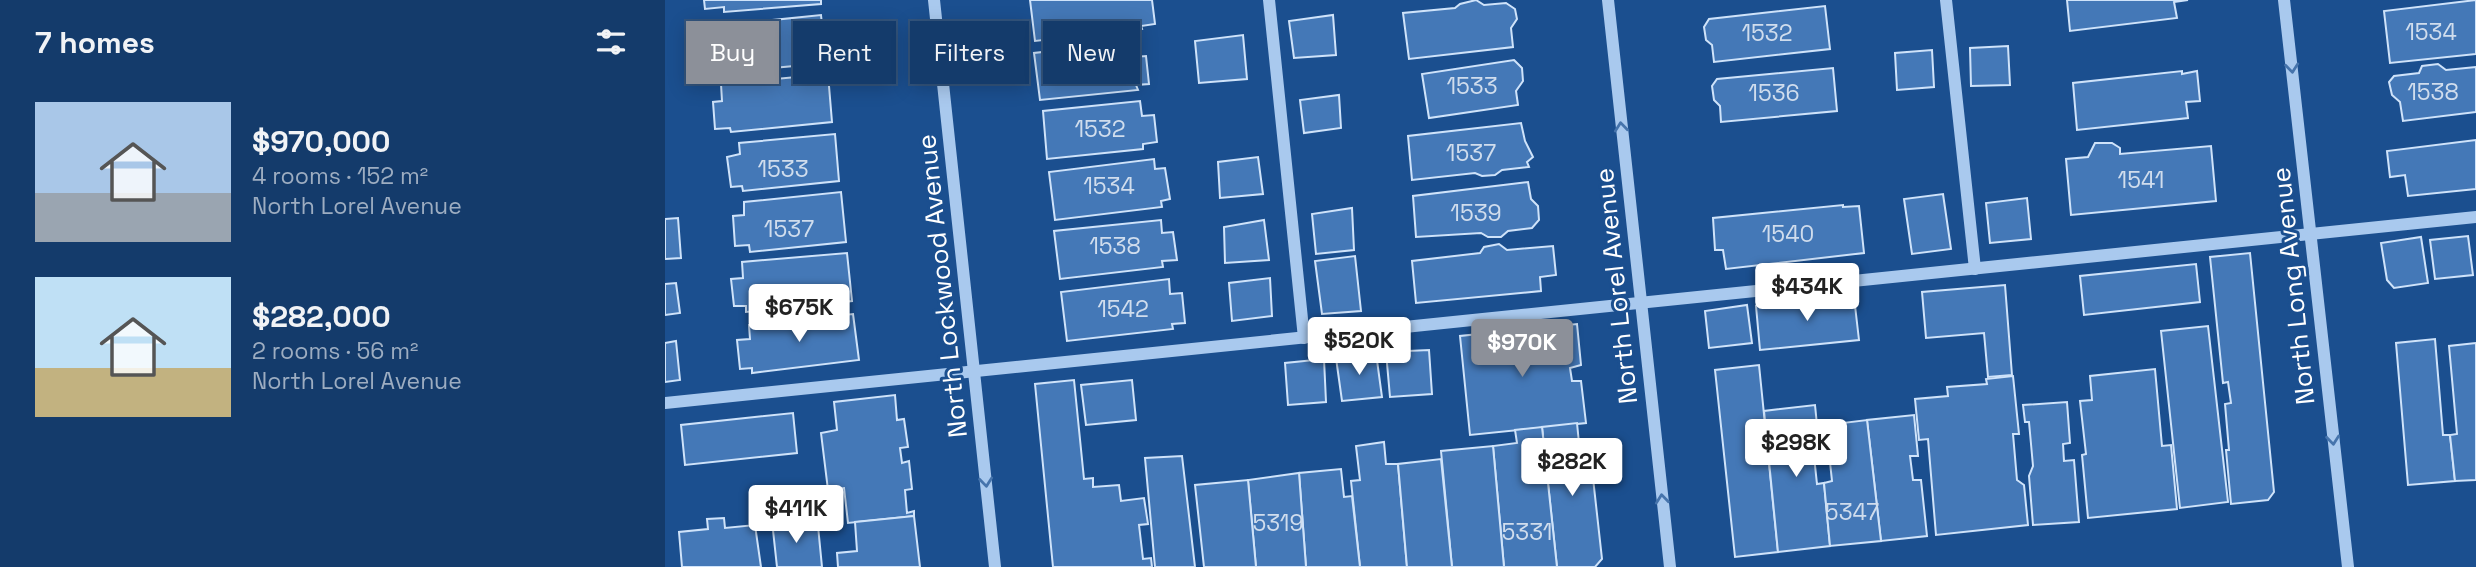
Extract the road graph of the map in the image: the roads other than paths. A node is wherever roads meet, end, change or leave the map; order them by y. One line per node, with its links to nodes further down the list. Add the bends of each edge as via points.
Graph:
1 (934, 0): 11 (street, North Lockwood Avenue)
2 (1269, 0): 10 (street)
3 (1608, 0): 9 (street, North Lorel Avenue, one-way to 3)
4 (1946, 0): 8 (street)
5 (2284, 0): 7 (street, North Long Avenue, one-way to 7)
6 (2476, 217): 7 (street)
7 (2311, 235): 8 (street); 15 (street, North Long Avenue, one-way to 15)
8 (1975, 269): 9 (street)
9 (1640, 304): 10 (street); 14 (street, North Lorel Avenue, one-way to 9)
10 (1304, 338): 11 (street)
11 (974, 372): 12 (street); 13 (street, North Lockwood Avenue, one-way to 13)
12 (665, 403)
13 (995, 567)
14 (1670, 567)
15 (2348, 567)

